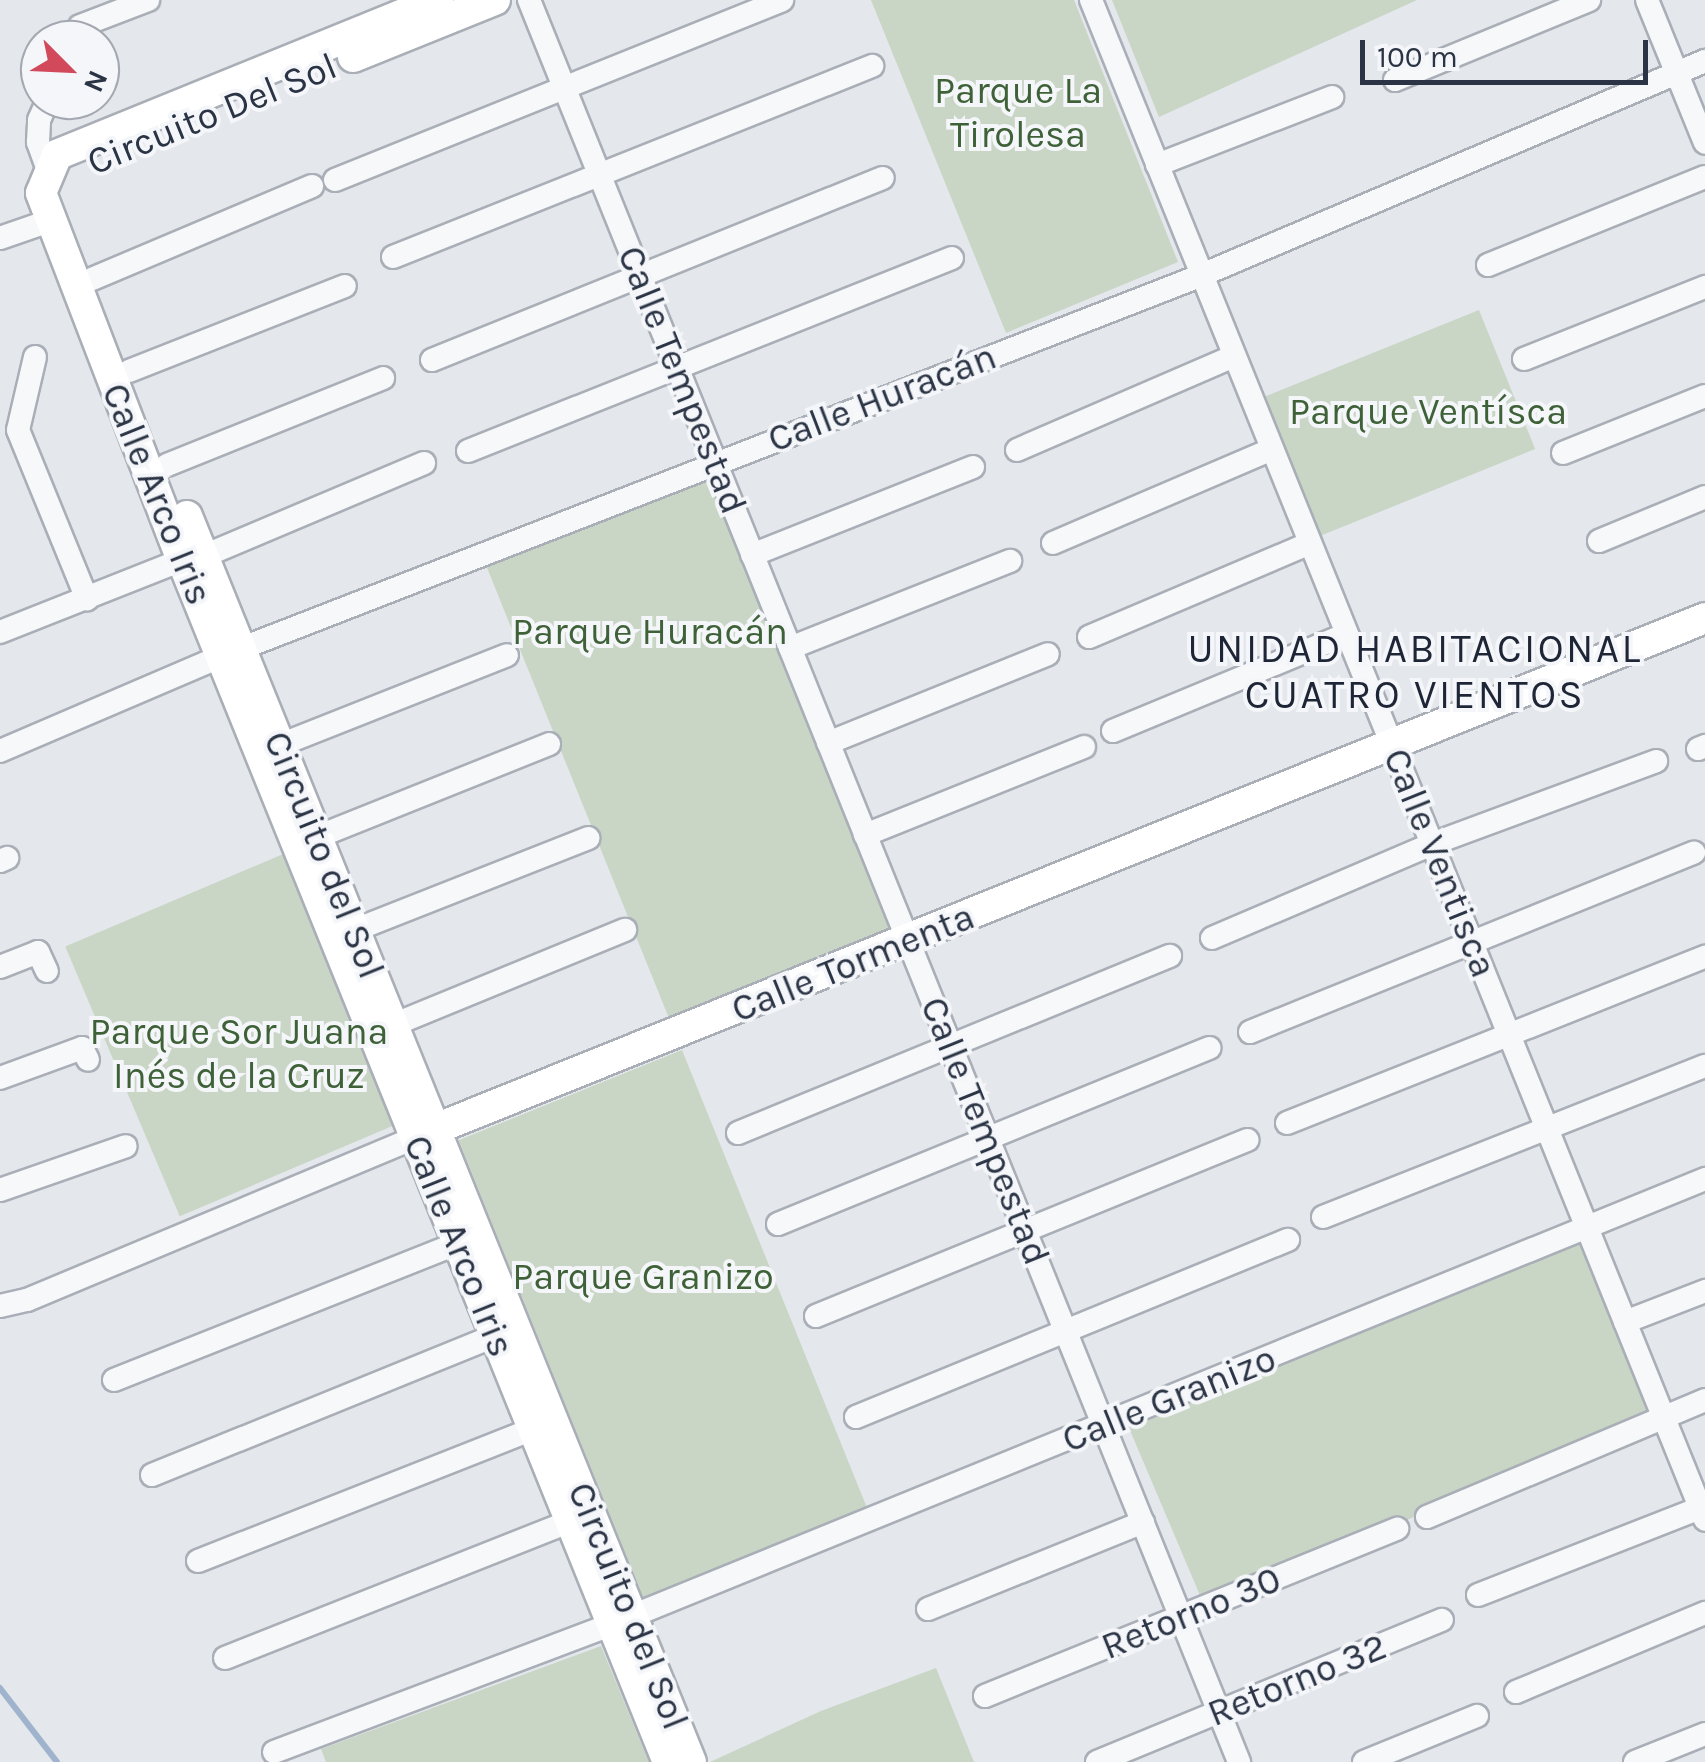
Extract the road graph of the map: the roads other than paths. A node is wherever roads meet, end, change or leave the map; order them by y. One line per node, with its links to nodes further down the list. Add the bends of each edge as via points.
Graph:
1 (148, 0): 9 (street)
2 (438, 0): 19 (street, Circuito Del Sol, via 58,155)
3 (496, 0): 19 (street, Circuito Del Sol, via 64,173)
4 (529, 0): 14 (street, Calle Tempestad)
5 (782, 0): 14 (street)
6 (1090, 0): 18 (street, Calle Ventisca)
7 (1589, 0): 13 (street)
8 (1648, 0): 12 (street)
9 (105, 20)
10 (1705, 61): 12 (street, Calle Huracán)
11 (872, 66): 20 (street)
12 (1677, 72): 17 (street); 28 (street, Calle Huracán)
13 (1395, 80)
14 (564, 88): 20 (street, Calle Tempestad); 30 (street)
15 (1332, 97): 18 (street)
16 (39, 120): 19 (street)
17 (1705, 143)
18 (1158, 165): 28 (street, Calle Ventisca)
19 (48, 170): 23 (street, Calle Arco Iris, via 41,192); 30 (street, Circuito del Sol)
20 (600, 176): 25 (street); 29 (street, Calle Tempestad)
21 (1705, 177): 27 (street)
22 (883, 178): 29 (street)
23 (50, 221): 24 (street); 54 (street, Calle Arco Iris)
24 (0, 238)
25 (393, 257)
26 (952, 258): 37 (street)
27 (1488, 265)
28 (1202, 275): 33 (street, Calle Ventisca); 45 (street, Calle Huracán)
29 (640, 278): 36 (street); 37 (street, Calle Tempestad)
30 (92, 279): 38 (street, Circuito del Sol)
31 (344, 286): 38 (street)
32 (1705, 287): 35 (street)
33 (1234, 356): 42 (street); 43 (street, Calle Ventisca)
34 (35, 358): 56 (street, via 18,430)
35 (1524, 359)
36 (432, 360)
37 (677, 367): 41 (street); 45 (street, Calle Tempestad)
38 (129, 370): 47 (street, Circuito del Sol)
39 (383, 378): 47 (street)
40 (1705, 396): 44 (street)
41 (468, 450)
42 (1017, 450)
43 (1272, 450): 51 (street); 52 (street, Calle Ventisca)
44 (1563, 453)
45 (715, 462): 53 (street, Calle Tempestad); 62 (street, Calle Huracán)
46 (424, 463): 54 (street)
47 (167, 466): 54 (street, Circuito del Sol)
48 (973, 467): 53 (street)
49 (1705, 497): 50 (street)
50 (1599, 541)
51 (1053, 543)
52 (1310, 543): 59 (street, Calle Ventisca); 60 (street)
53 (752, 554): 61 (street, Calle Tempestad)
54 (193, 558): 56 (street); 62 (street, Calle Arco Iris)
55 (1010, 561): 61 (street)
56 (86, 599): 58 (street)
57 (1705, 618): 66 (street, Calle Tormenta)
58 (0, 632)
59 (1347, 634): 65 (street); 66 (street, Calle Ventisca)
60 (1090, 637)
61 (790, 648): 67 (street, Calle Tempestad)
62 (232, 653): 69 (street, Circuito del Sol); 71 (street, Calle Huracán); 97 (street, Calle Arco Iris)
63 (1048, 654): 67 (street)
64 (507, 655): 69 (street)
65 (1113, 731)
66 (1390, 741): 76 (street, Calle Ventisca); 81 (street, Calle Tormenta)
67 (828, 743): 73 (street, Calle Tempestad)
68 (549, 744): 74 (street)
69 (280, 745): 74 (street, Circuito del Sol)
70 (1084, 747): 73 (street)
71 (0, 751)
72 (1656, 761): 76 (street)
73 (865, 835): 81 (street, Calle Tempestad)
74 (317, 837): 78 (street, Circuito del Sol)
75 (588, 838): 78 (street)
76 (1432, 844): 80 (street); 82 (street, Calle Ventisca)
77 (1694, 853): 82 (street)
78 (355, 930): 87 (street, Circuito del Sol)
79 (625, 930): 87 (street)
80 (1212, 938)
81 (909, 942): 90 (street, Calle Tempestad); 97 (street, Calle Tormenta)
82 (1472, 944): 88 (street); 89 (street, Calle Ventisca)
83 (1170, 956): 90 (street)
84 (1705, 957): 89 (street)
85 (0, 967): 86 (street, via 38,952)
86 (47, 972)
87 (393, 1025): 97 (street, Circuito del Sol)
88 (1250, 1032)
89 (1509, 1036): 95 (street); 96 (street, Calle Ventisca)
90 (950, 1044): 98 (street); 99 (street, Calle Tempestad)
91 (1208, 1048): 99 (street)
92 (88, 1060): 94 (street, via 82,1048)
93 (1705, 1066): 96 (street)
94 (0, 1078)
95 (1287, 1123)
96 (1547, 1129): 104 (street); 106 (street, Calle Ventisca)
97 (426, 1133): 109 (street, Calle Arco Iris); 111 (street, Calle Tormenta); 133 (street, Circuito del Sol)
98 (738, 1133)
99 (988, 1138): 105 (street); 107 (street, Calle Tempestad)
100 (1247, 1140): 107 (street)
101 (126, 1146): 103 (street)
102 (1705, 1178): 106 (street, Calle Granizo)
103 (0, 1190)
104 (1323, 1216)
105 (778, 1224)
106 (1586, 1226): 113 (street, Calle Ventisca); 120 (street, Calle Granizo)
107 (1024, 1229): 112 (street); 114 (street, Calle Tempestad)
108 (1288, 1240): 114 (street)
109 (458, 1243): 115 (street, Calle Arco Iris); 116 (street)
110 (1705, 1291): 113 (street)
111 (0, 1306)
112 (816, 1316)
113 (1625, 1322): 119 (street, Calle Ventisca)
114 (1066, 1331): 118 (street); 120 (street, Calle Tempestad)
115 (496, 1336): 121 (street, Calle Arco Iris); 122 (street)
116 (114, 1380)
117 (1705, 1400): 119 (street)
118 (856, 1416)
119 (1664, 1417): 123 (street, Calle Ventisca); 124 (street)
120 (1103, 1427): 126 (street, Calle Tempestad); 133 (street, Calle Granizo)
121 (533, 1429): 125 (street, Calle Arco Iris); 128 (street)
122 (152, 1475)
123 (1703, 1511): 129 (street)
124 (1427, 1517)
125 (571, 1521): 133 (street, Calle Arco Iris); 135 (street)
126 (1144, 1522): 130 (street); 132 (street, Calle Tempestad)
127 (1398, 1529): 132 (street, Retorno 30)
128 (198, 1561)
129 (1478, 1596)
130 (928, 1609)
131 (1705, 1613): 136 (street)
132 (1180, 1617): 137 (street, Retorno 30); 138 (street, Calle Tempestad)
133 (622, 1620): 141 (street, Calle Granizo); 142 (street, Calle Arco Iris); 143 (street, Circuito del Sol)
134 (1442, 1620): 138 (street, Retorno 32)
135 (225, 1658)
136 (1516, 1692)
137 (985, 1696)
138 (1219, 1712): 144 (street, Retorno 32); 145 (street, Calle Tempestad)
139 (1478, 1716): 146 (street)
140 (1705, 1734): 147 (street)
141 (274, 1752)
142 (668, 1762)
143 (691, 1762)
144 (1098, 1762)
145 (1239, 1762)
146 (1364, 1762)
147 (1635, 1762)

